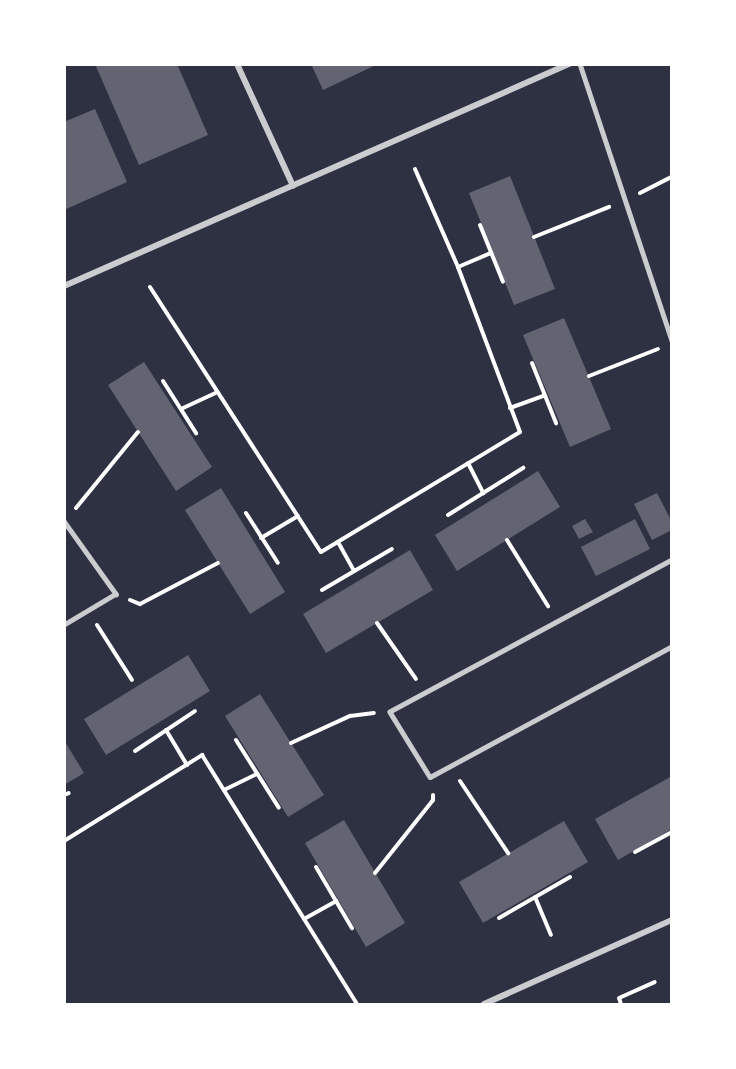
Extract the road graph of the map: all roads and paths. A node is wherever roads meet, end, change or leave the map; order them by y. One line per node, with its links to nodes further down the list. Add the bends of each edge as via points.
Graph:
1 (237, 64): 6 (street)
2 (569, 64): 6 (street)
3 (579, 64): 7 (lane)
4 (415, 169): 11 (path)
5 (672, 177): 7 (path)
6 (293, 186): 13 (street)
7 (627, 199): 9 (path); 15 (lane)
8 (480, 225): 10 (path)
9 (534, 237)
10 (491, 253): 11 (path); 12 (path)
11 (458, 267): 22 (path)
12 (503, 282)
13 (64, 286)
14 (150, 286): 20 (path)
15 (672, 340)
16 (661, 348): 18 (path)
17 (532, 363): 21 (path)
18 (589, 376)
19 (163, 381): 23 (path)
20 (216, 392): 23 (path); 32 (path)
21 (545, 395): 22 (path); 24 (path)
22 (510, 408): 27 (path, via 520,432)
23 (181, 409): 26 (path)
24 (556, 423)
25 (138, 432): 33 (path)
26 (196, 433)
27 (468, 463): 29 (path); 36 (path)
28 (523, 468): 29 (path)
29 (483, 493): 31 (path)
30 (246, 513): 34 (path)
31 (448, 515)
32 (298, 516): 34 (path); 36 (path, via 321,552)
33 (65, 521): 43 (lane)
34 (261, 538): 40 (path)
35 (507, 540): 45 (path)
36 (338, 542): 41 (path)
37 (392, 549): 41 (path)
38 (672, 560): 45 (lane)
39 (218, 563): 43 (path, via 140,604)
40 (278, 563)
41 (354, 571): 42 (path)
42 (322, 590)
43 (116, 594): 44 (lane)
44 (87, 611): 47 (lane); 49 (path)
45 (558, 621): 50 (lane)
46 (377, 623): 50 (path)
47 (64, 625)
48 (672, 646): 58 (lane)
49 (132, 680)
50 (425, 692): 52 (lane)
51 (195, 711): 53 (path)
52 (390, 711): 55 (path, via 350,716); 60 (lane)
53 (166, 730): 56 (path); 57 (path)
54 (236, 740): 59 (path)
55 (291, 743)
56 (135, 751)
57 (187, 765): 61 (path, via 202,755); 64 (path)
58 (450, 766): 60 (lane); 66 (path)
59 (257, 774): 61 (path); 62 (path)
60 (430, 777): 68 (path, via 434,800)
61 (224, 790): 73 (path)
62 (279, 808)
63 (671, 833): 65 (path)
64 (64, 841)
65 (635, 852)
66 (508, 854)
67 (316, 867): 71 (path)
68 (375, 873)
69 (570, 877): 70 (path)
70 (535, 897): 72 (path); 76 (path)
71 (336, 901): 73 (path); 75 (path)
72 (499, 918)
73 (304, 919): 78 (path)
74 (672, 920): 79 (street)
75 (352, 928)
76 (551, 935)
77 (655, 982): 80 (path, via 619,999)
78 (357, 1005)
79 (484, 1005)
80 (621, 1005)

